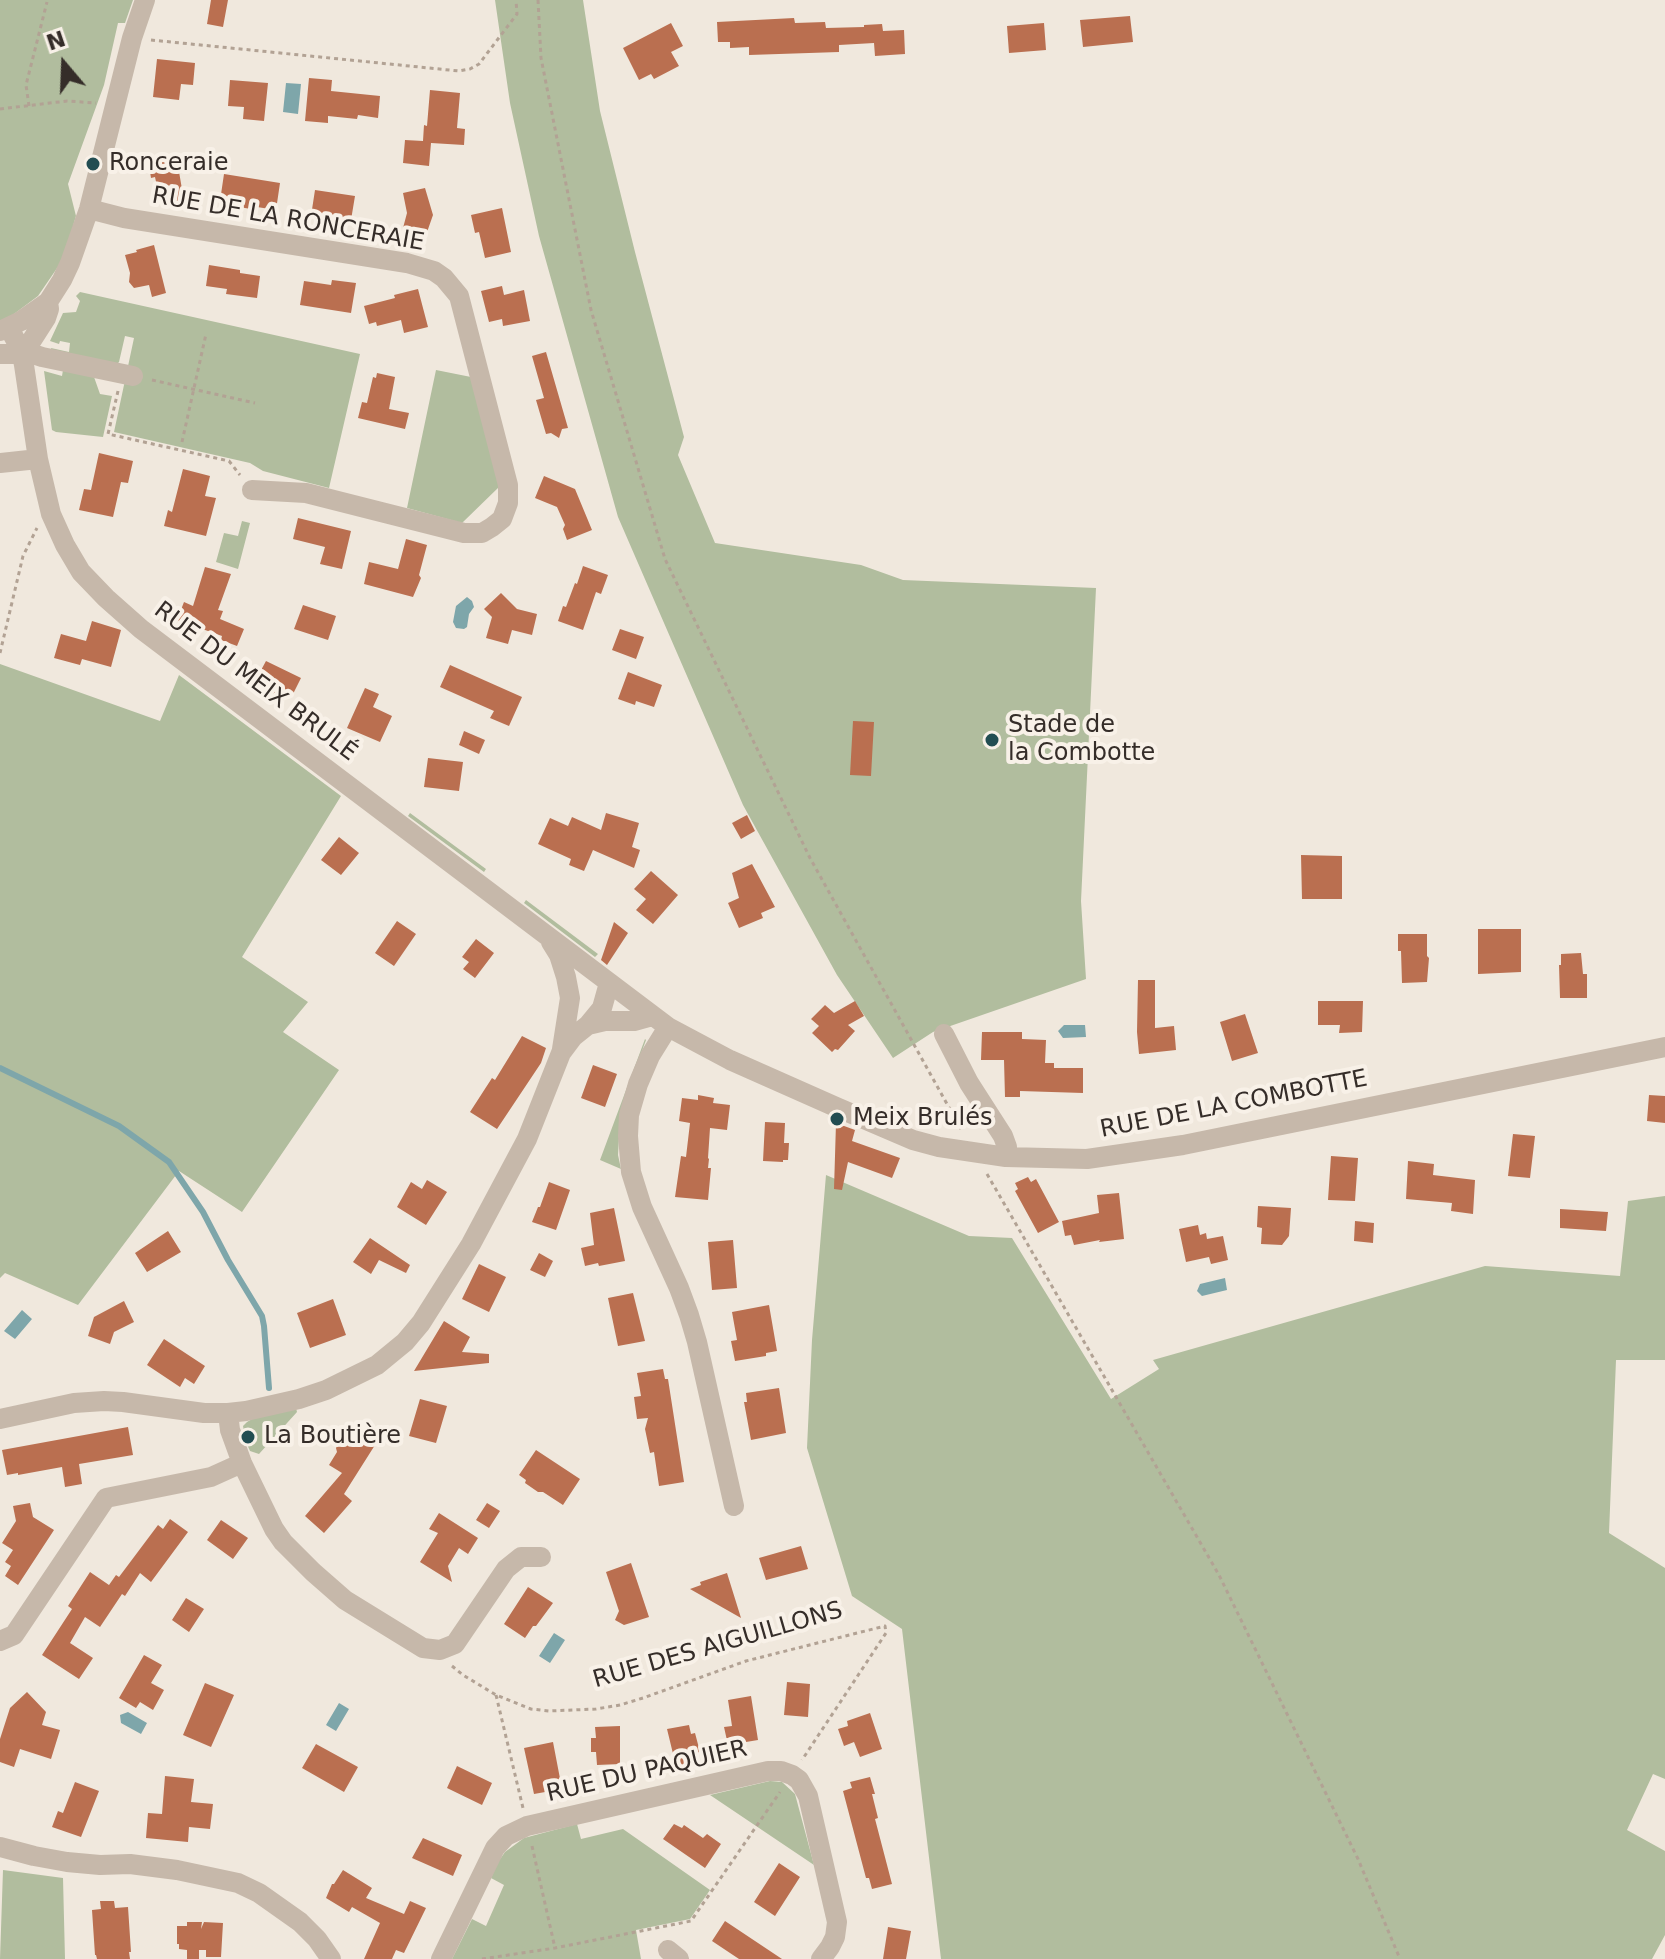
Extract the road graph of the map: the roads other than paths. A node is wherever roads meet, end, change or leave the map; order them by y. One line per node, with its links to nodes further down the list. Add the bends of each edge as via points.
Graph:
1 (145, 0): 2 (street)
2 (89, 209): 3 (street, via 70,263); 9 (street, RUE DE LA RONCERAIE, via 407,263 434,271 459,296 508,485 502,519 482,533 464,533 306,493)
3 (48, 302): 4 (street); 5 (street, via 46,318 30,343)
4 (4, 329): 5 (street, RUE DU MEIX BRULÉ)
5 (10, 352): 6 (street); 7 (street, RUE DU MEIX BRULÉ)
6 (128, 375)
7 (38, 459): 8 (street); 10 (street, RUE DU MEIX BRULÉ, via 51,514 65,545 106,598)
8 (0, 463)
9 (252, 490)
10 (548, 937): 11 (street, RUE DU MEIX BRULÉ); 12 (street, via 559,955)
11 (606, 980): 12 (street, via 579,989); 13 (street, RUE DE LA COMBOTTE); 14 (street, via 602,1008)
12 (570, 998): 17 (street)
13 (660, 1021): 14 (street); 18 (street, RUE DE LA COMBOTTE, via 730,1060 913,1140); 22 (street, via 629,1115 631,1172 689,1315)
14 (588, 1025): 17 (street)
15 (944, 1034): 18 (street, via 1003,1136)
16 (1665, 1047): 18 (street, RUE DE LA COMBOTTE, via 1168,1148 1087,1159)
17 (561, 1053): 19 (street, via 495,1202 405,1342 377,1365 326,1390)
18 (1006, 1157)
19 (228, 1413): 20 (street, via 104,1401); 21 (street)
20 (0, 1419)
21 (242, 1463): 23 (street, via 283,1542 345,1600 423,1648 440,1650 455,1644 506,1569 521,1557); 24 (street, via 211,1477 106,1498 14,1635)
22 (734, 1506)
23 (541, 1557)
24 (0, 1641)
25 (0, 1847): 26 (street, via 67,1862 130,1864 238,1883 300,1922)
26 (331, 1959)
27 (441, 1959): 28 (street, RUE DU PAQUIER, via 495,1848 518,1829 768,1771 792,1775 808,1796 836,1912 835,1937)
28 (821, 1959)

